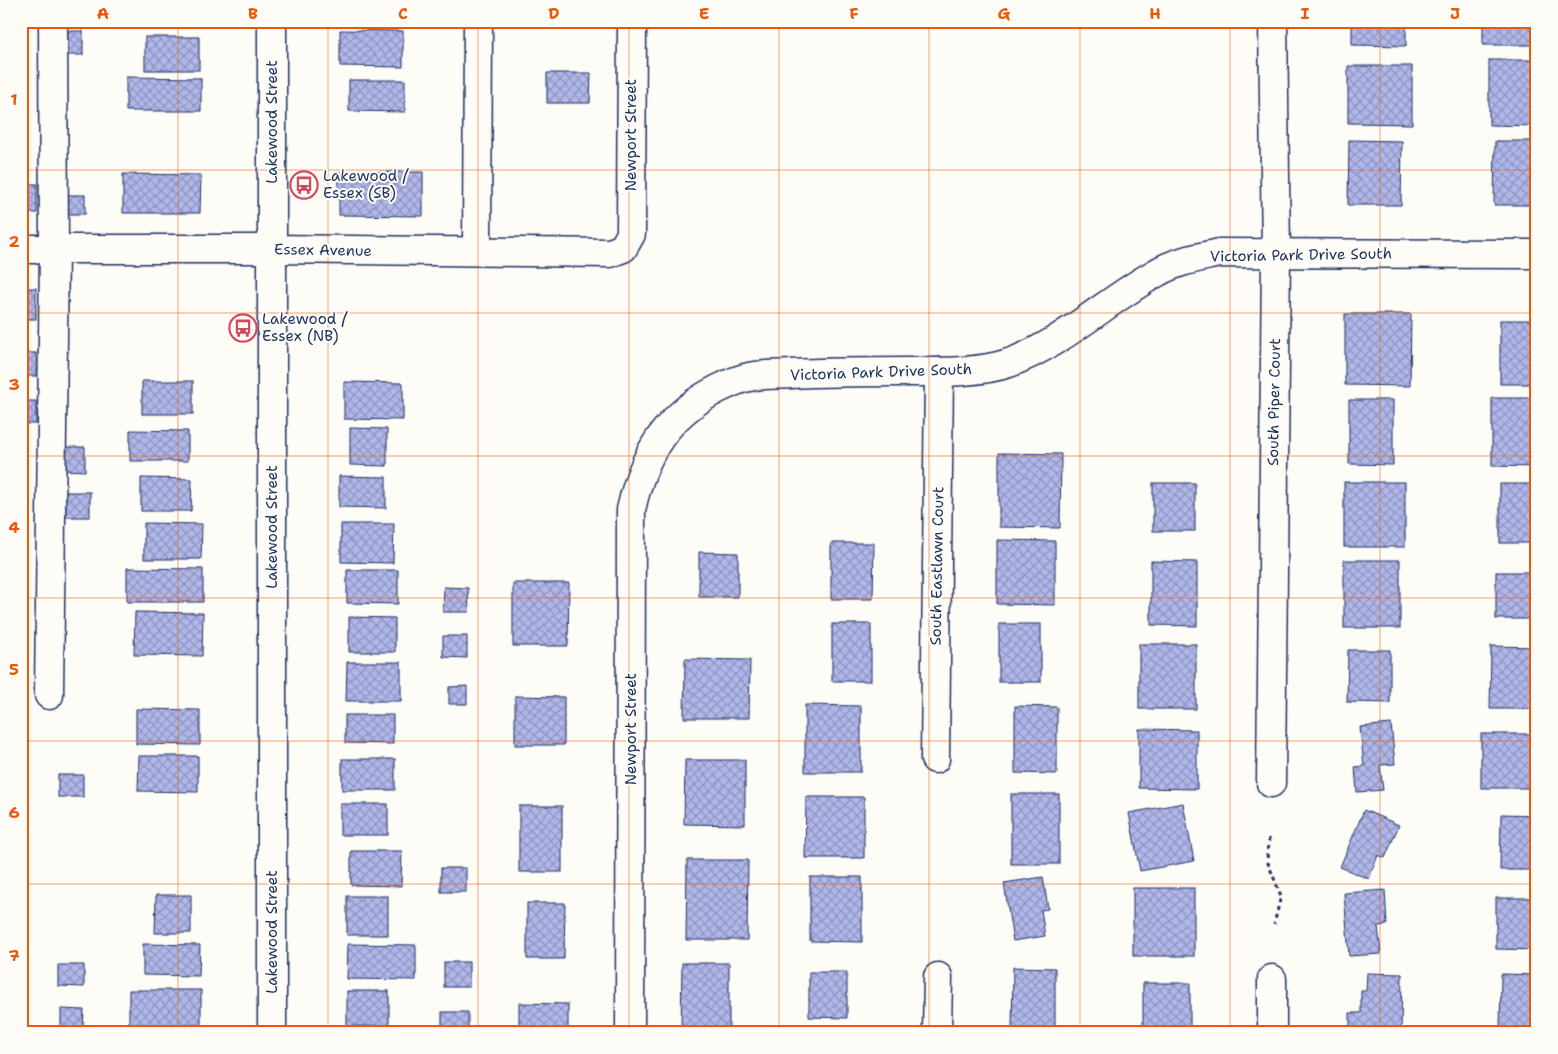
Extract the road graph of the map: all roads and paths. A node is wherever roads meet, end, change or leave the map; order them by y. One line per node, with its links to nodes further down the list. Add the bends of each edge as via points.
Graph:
1 (53, 21): 7 (street)
2 (272, 21): 8 (street, Lakewood Street)
3 (478, 21): 10 (street)
4 (632, 21): 6 (street, Newport Street, via 631,234)
5 (1273, 21): 11 (street, South Piper Court)
6 (623, 248): 10 (street, Essex Avenue, via 610,254)
7 (54, 249): 8 (street, Essex Avenue); 9 (street, Essex Avenue); 15 (street)
8 (272, 249): 10 (street, Essex Avenue); 22 (street, Lakewood Street)
9 (21, 250)
10 (477, 251)
11 (1276, 254): 12 (street, Victoria Park Drive South); 13 (street, Victoria Park Drive South, via 1219,253 1181,262 1158,272 1029,355 989,368); 17 (street, South Piper Court)
12 (1537, 254)
13 (939, 372): 14 (street, Victoria Park Drive South, via 835,371 750,376 703,397 676,418); 16 (street, South Eastlawn Court)
14 (664, 433): 23 (street, Newport Street, via 651,451 637,483 632,510)
15 (49, 695)
16 (935, 759)
17 (1271, 783)
18 (1269, 838): 19 (path, via 1268,863 1281,896)
19 (1274, 924)
20 (938, 977): 24 (street)
21 (1272, 979): 25 (street)
22 (272, 1033)
23 (630, 1033)
24 (937, 1033)
25 (1272, 1033)

